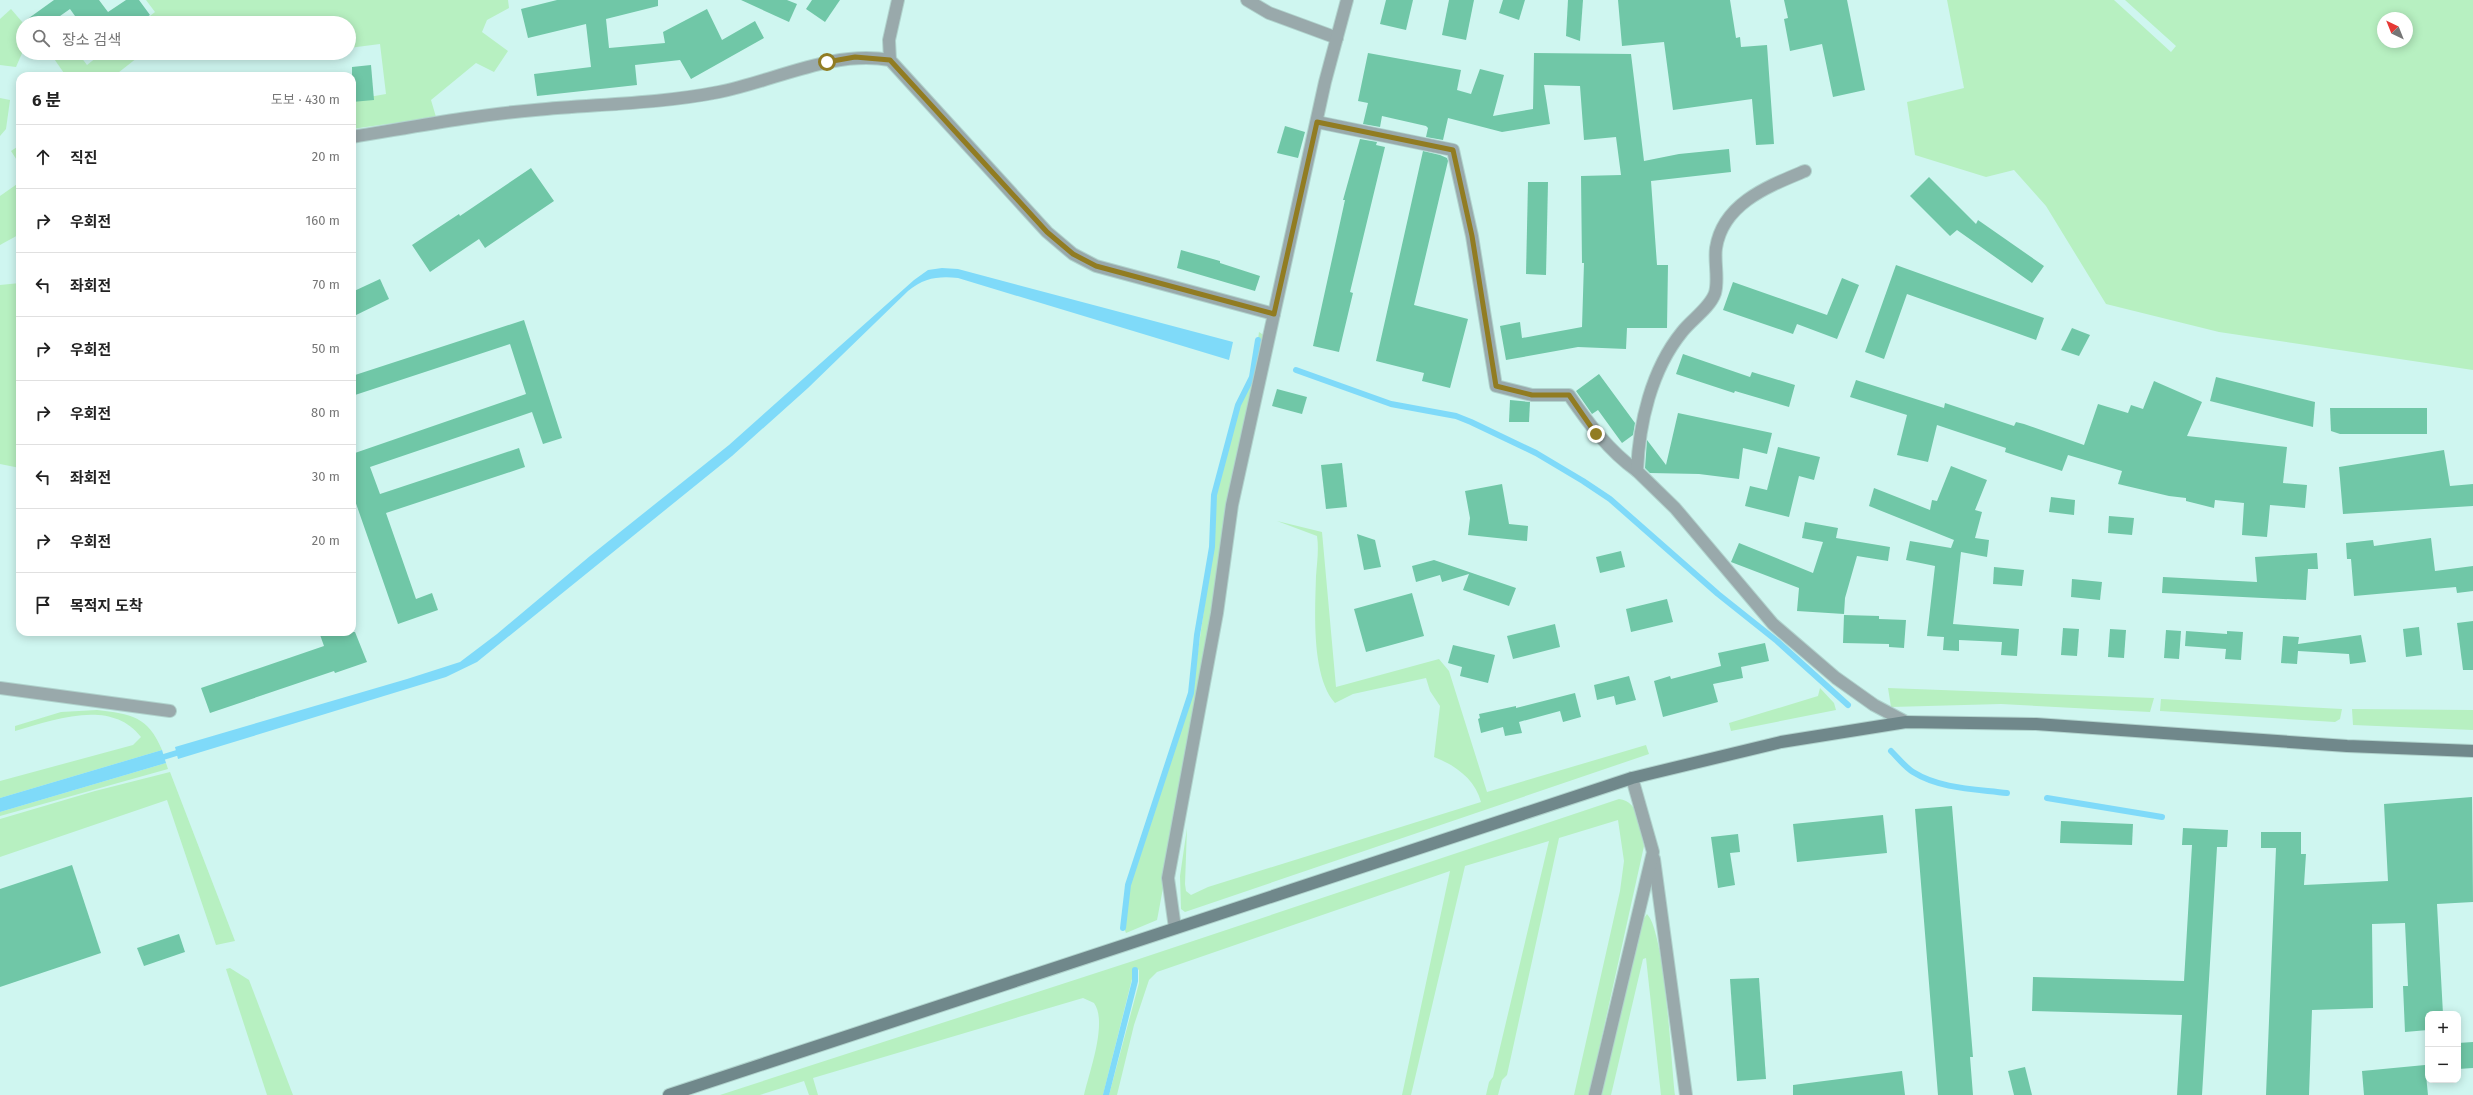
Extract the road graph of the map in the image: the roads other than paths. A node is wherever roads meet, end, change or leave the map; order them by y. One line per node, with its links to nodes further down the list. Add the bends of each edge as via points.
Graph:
1 (898, 0): 5 (street, via 889,40)
2 (1247, 0): 4 (street, via 1269,13)
3 (1347, 0): 4 (street)
4 (1337, 38): 6 (street)
5 (890, 60): 7 (street, via 855,57 827,62 719,92 652,102 534,110); 9 (street, via 1047,232 1073,254 1096,266)
6 (1317, 122): 9 (street); 10 (street, via 1453,150 1472,236 1496,386 1532,395 1569,395 1596,434)
7 (356, 136)
8 (1806, 171): 10 (street, via 1751,196 1731,214 1722,228 1716,247 1714,293 1681,333 1666,356 1646,408)
9 (1274, 314): 17 (street, via 1232,506 1217,613 1168,878)
10 (1637, 472): 13 (street, via 1675,508 1773,624 1836,678 1874,705)
11 (0, 688): 12 (street)
12 (170, 711)
13 (1906, 722): 14 (main road, via 2036,724 2347,746); 15 (main road, via 1781,742)
14 (2473, 751)
15 (1632, 778): 16 (street); 17 (main road)
16 (1653, 852): 19 (street); 20 (street)
17 (1175, 928): 18 (main road)
18 (669, 1095)
19 (1595, 1095)
20 (1686, 1095)

